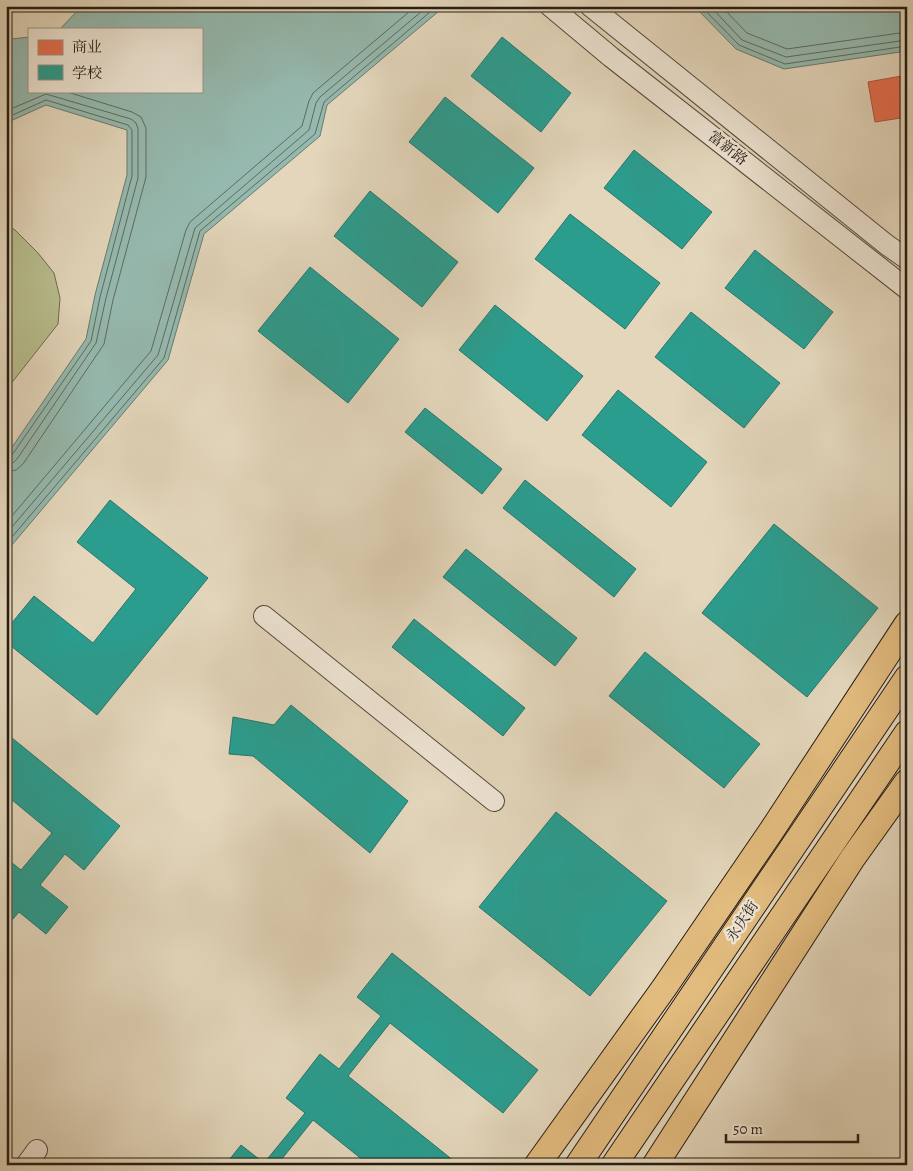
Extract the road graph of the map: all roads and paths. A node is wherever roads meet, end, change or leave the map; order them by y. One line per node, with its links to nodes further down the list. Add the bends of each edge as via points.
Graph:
1 (550, 6): 4 (street, 富新路)
2 (590, 6): 3 (street, 富新路)
3 (907, 259)
4 (907, 289)
5 (264, 616): 10 (street)
6 (907, 624): 12 (main road, via 772,830)
7 (907, 678): 11 (main road, 永庆街)
8 (907, 733): 15 (main road, 永庆街)
9 (907, 782): 16 (main road, via 852,858)
10 (494, 801)
11 (751, 909): 12 (main road); 14 (main road, 永庆街)
12 (602, 1074): 13 (main road)
13 (537, 1165)
14 (578, 1165)
15 (614, 1165)
16 (656, 1165)

